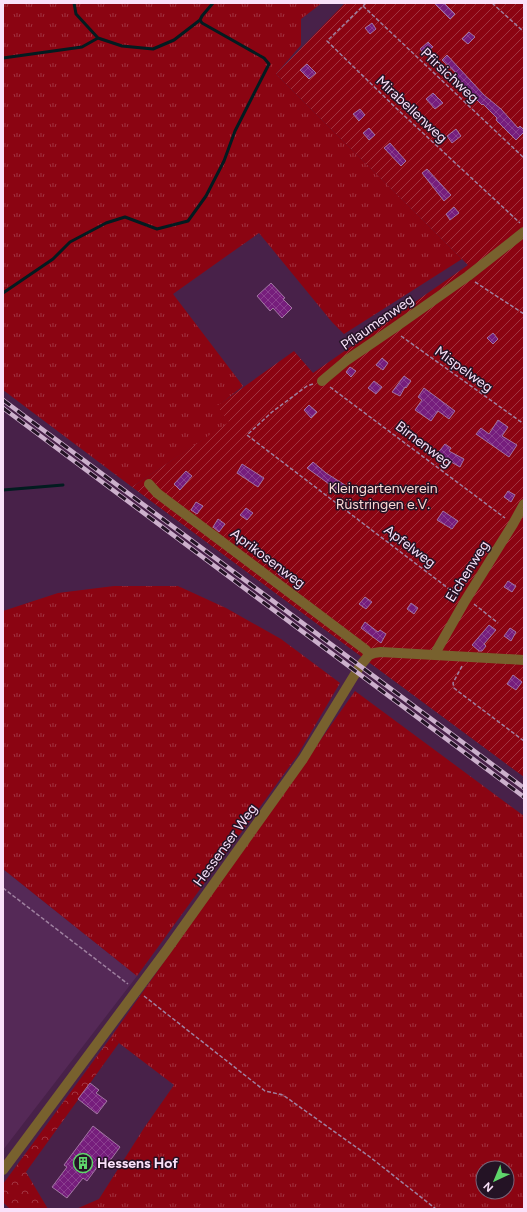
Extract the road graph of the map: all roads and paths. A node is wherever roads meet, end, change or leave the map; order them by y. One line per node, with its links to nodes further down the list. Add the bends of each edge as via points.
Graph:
1 (366, 3): 3 (path, Mirabellenweg)
2 (492, 3): 4 (path)
3 (363, 6): 5 (path, Pfirsichweg); 6 (path, Mirabellenweg, via 326,41)
4 (524, 32)
5 (524, 158)
6 (524, 227)
7 (524, 232): 8 (street, Pflaumenweg)
8 (468, 276): 9 (path); 10 (street, Pflaumenweg)
9 (524, 314)
10 (394, 328): 11 (street, Pflaumenweg, via 347,360); 12 (path, Mispelweg)
11 (322, 381): 15 (path, Birnenweg); 16 (path, Apfelweg, via 308,386 272,412 247,435)
12 (524, 424)
13 (149, 484): 18 (street, Aprikosenweg, via 157,493 366,650)
14 (524, 504): 15 (street, Eichenweg)
15 (513, 524): 16 (street, Eichenweg)
16 (466, 600): 17 (path, Apfelweg); 19 (street, Eichenweg)
17 (498, 622)
18 (369, 655): 19 (street, via 381,652); 24 (street, Hessenser Weg, via 304,759)
19 (436, 655): 20 (street)
20 (466, 656): 21 (street); 22 (path, via 453,683 454,688)
21 (524, 660)
22 (524, 741)
23 (3, 888): 24 (path)
24 (136, 990): 25 (street, Hessenser Weg); 26 (path, via 265,1091 283,1095 370,1157)
25 (3, 1170)
26 (436, 1209)

